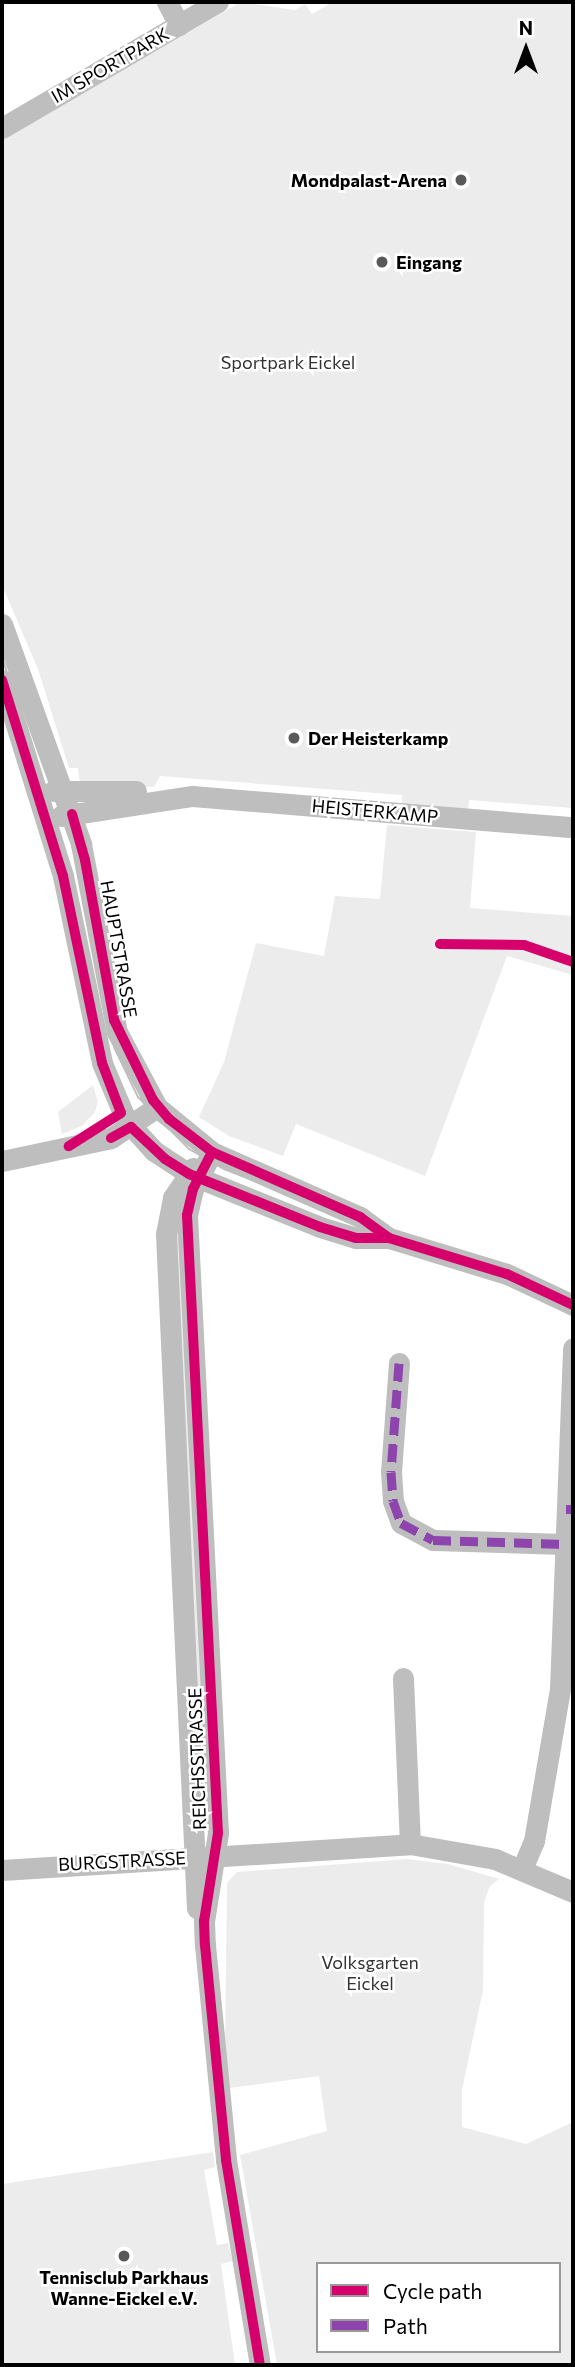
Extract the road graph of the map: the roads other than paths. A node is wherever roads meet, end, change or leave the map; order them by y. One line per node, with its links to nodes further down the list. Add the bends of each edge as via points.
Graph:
1 (167, 2): 3 (street)
2 (218, 2): 3 (street, IM SPORTPARK)
3 (179, 25): 4 (street, IM SPORTPARK)
4 (2, 128)
5 (2, 624): 7 (street, HAUPTSTRASSE)
6 (2, 680): 8 (street, HAUPTSTRASSE)
7 (63, 791): 8 (street, HEISTERKAMP); 9 (street, HEISTERKAMP); 10 (street, HAUPTSTRASSE)
8 (39, 792): 11 (street, HAUPTSTRASSE)
9 (176, 796): 10 (street, HEISTERKAMP); 12 (street, HEISTERKAMP)
10 (72, 814): 11 (street, HEISTERKAMP); 13 (street, HAUPTSTRASSE, via 85,860 114,1020)
11 (47, 819): 14 (street, HAUPTSTRASSE, via 102,1063)
12 (573, 827)
13 (155, 1103): 14 (street); 15 (street, HAUPTSTRASSE)
14 (126, 1120): 16 (street, via 69,1146); 17 (street, HAUPTSTRASSE, via 165,1159)
15 (209, 1150): 17 (street, REICHSSTRASSE); 18 (street, HAUPTSTRASSE, via 360,1217)
16 (2, 1161)
17 (194, 1176): 18 (street, HAUPTSTRASSE, via 320,1227 356,1238); 26 (street, REICHSSTRASSE, via 173,1198 166,1234)
18 (389, 1238): 19 (street, HAUPTSTRASSE, via 507,1274)
19 (573, 1304)
20 (573, 1348): 22 (street)
21 (399, 1363): 23 (street, via 391,1472 393,1501 401,1523 433,1540)
22 (570, 1509): 23 (street)
23 (565, 1544): 27 (street, via 560,1689 534,1841)
24 (403, 1678): 25 (street)
25 (410, 1844): 26 (street, BURGSTRASSE); 27 (street, BURGSTRASSE, via 469,1852)
26 (205, 1856): 28 (street, BURGSTRASSE); 30 (street, REICHSSTRASSE, via 197,1909 204,1921 209,2022)
27 (522, 1869): 29 (street, BURGSTRASSE)
28 (2, 1870)
29 (573, 1892)
30 (260, 2365)

